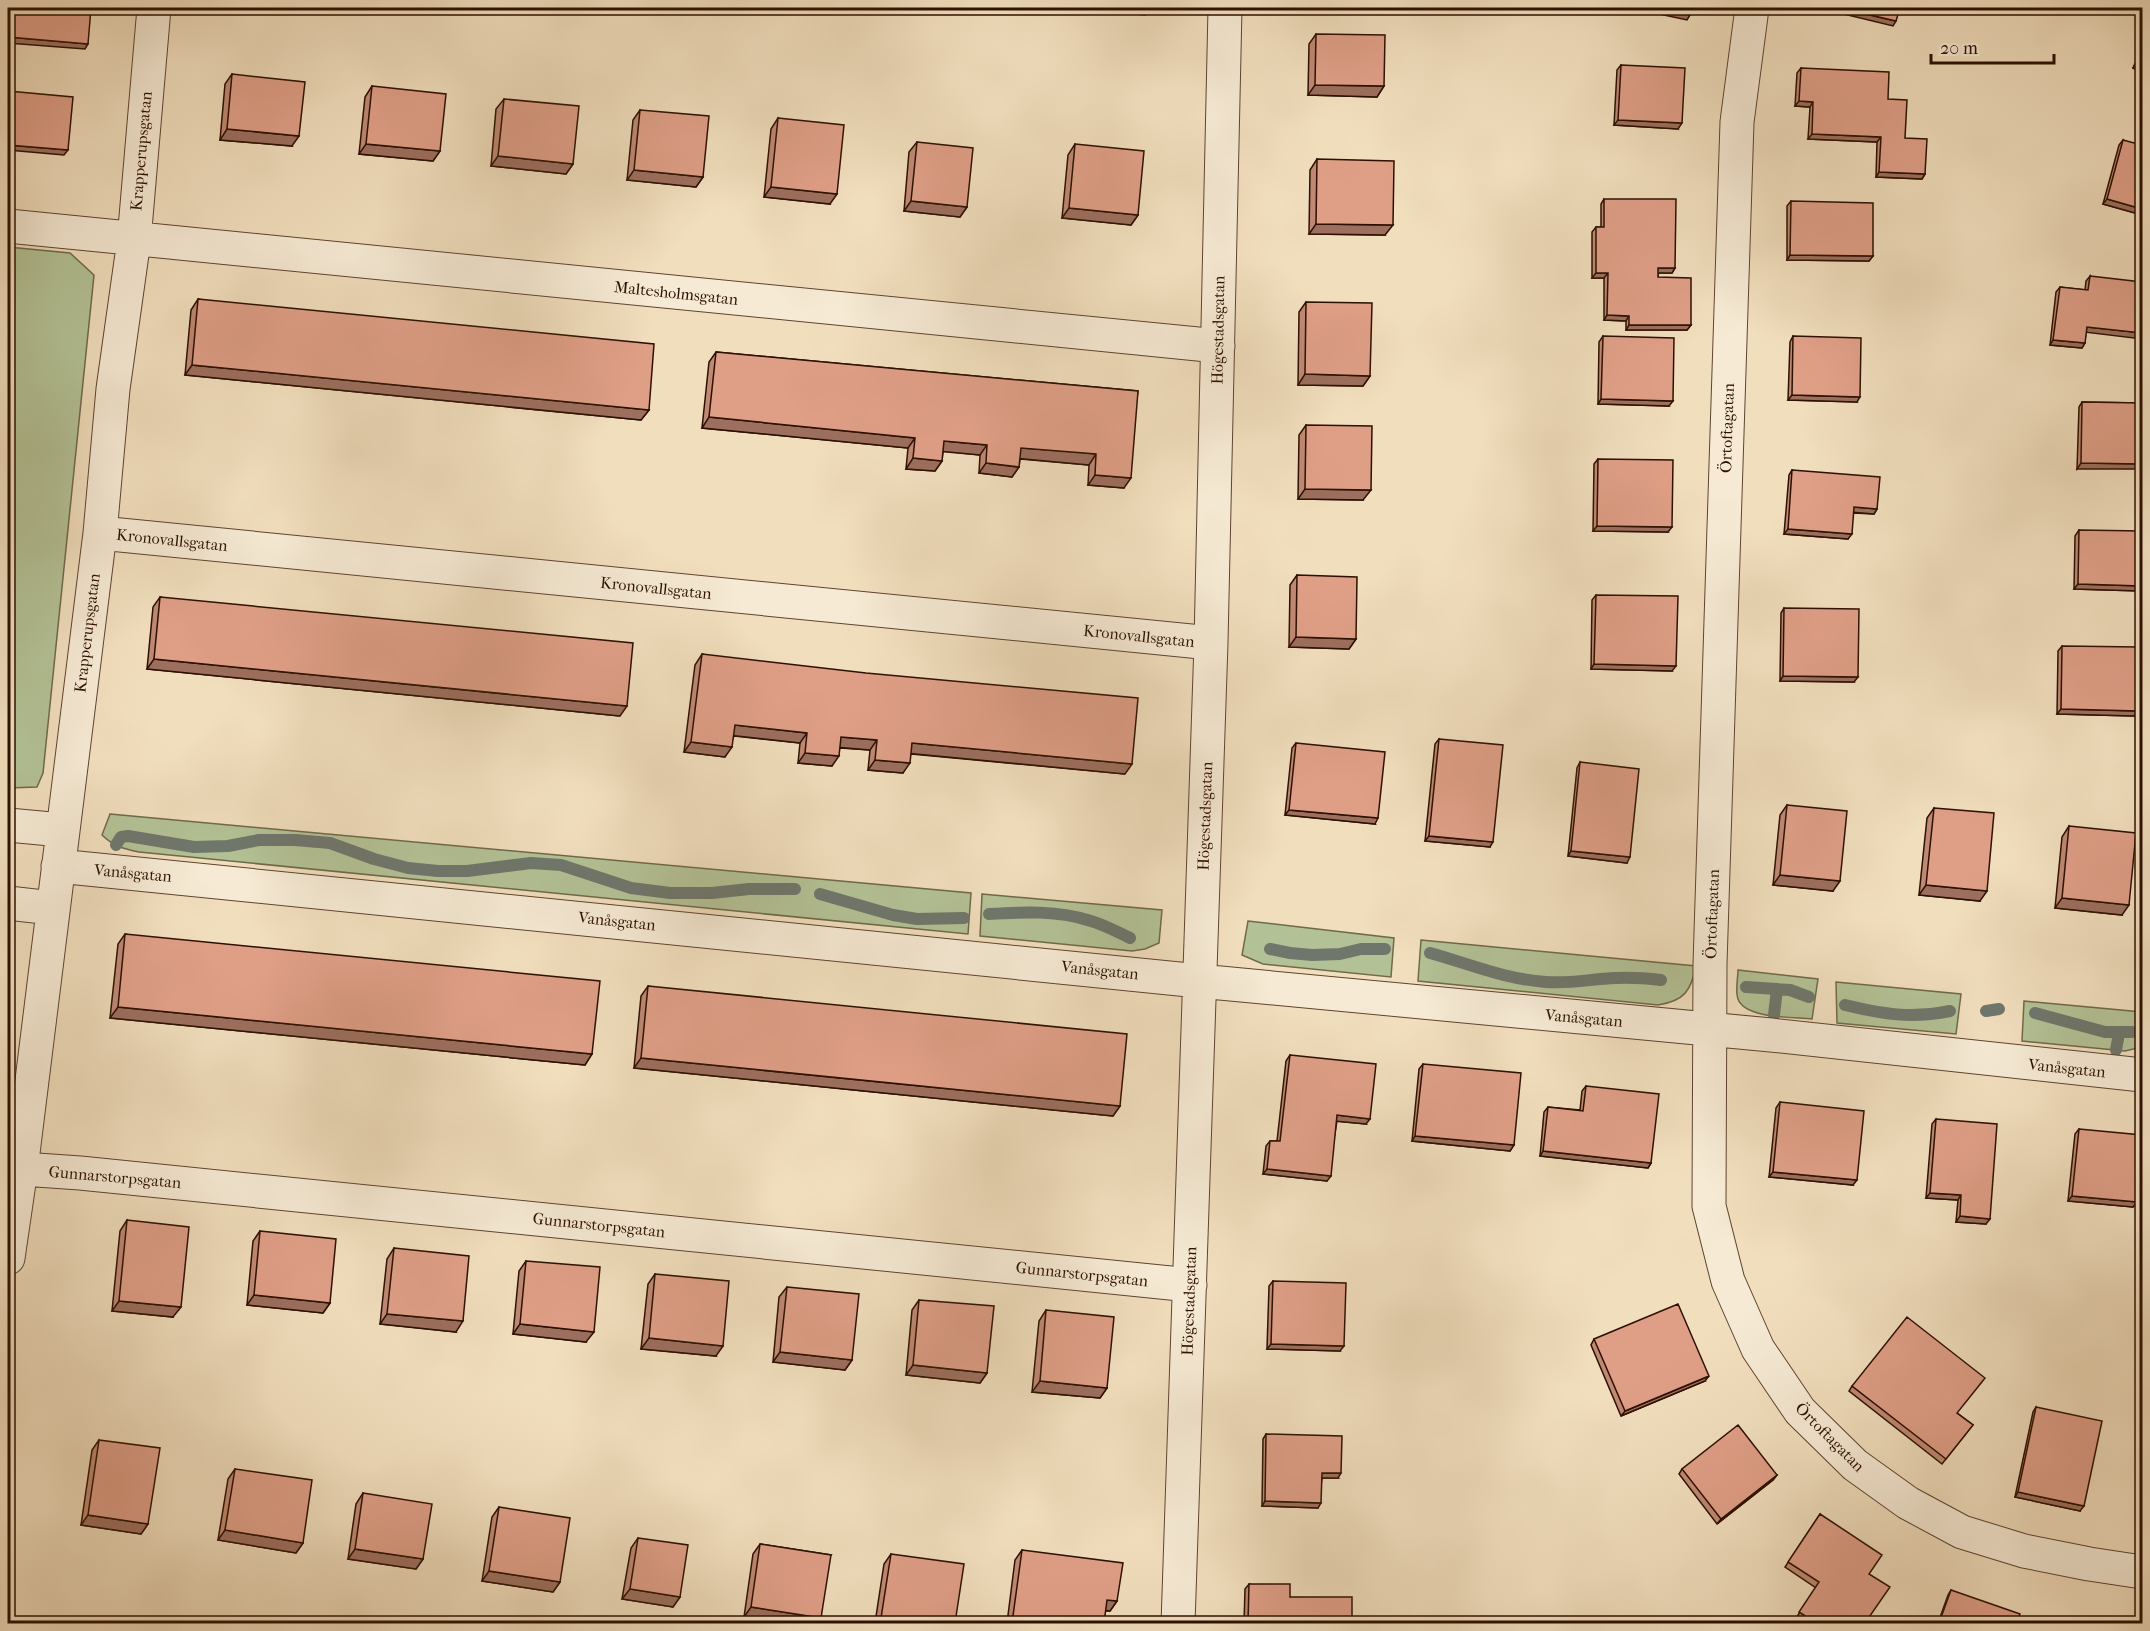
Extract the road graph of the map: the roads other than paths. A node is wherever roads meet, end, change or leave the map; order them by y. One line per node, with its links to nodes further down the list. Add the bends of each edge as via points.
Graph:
1 (154, 8): 5 (street, Krapperupsgatan)
2 (1225, 8): 6 (street, Högestadsgatan)
3 (1752, 8): 15 (street, Örtoftagatan, via 1737,123)
4 (8, 226): 5 (street, Maltesholmsgatan)
5 (134, 240): 6 (street, Maltesholmsgatan); 7 (street, Krapperupsgatan, via 113,389)
6 (1218, 346): 8 (street, Högestadsgatan)
7 (100, 533): 8 (street, Kronovallsgatan); 10 (street, Krapperupsgatan)
8 (1211, 643): 14 (street, Högestadsgatan)
9 (8, 825): 10 (street)
10 (62, 830): 11 (street, Krapperupsgatan)
11 (58, 866): 13 (street, Krapperupsgatan); 14 (street, Vanåsgatan)
12 (8, 903): 13 (street)
13 (52, 908): 17 (street, Krapperupsgatan)
14 (1199, 981): 15 (street, Vanåsgatan); 19 (street, Högestadsgatan)
15 (1710, 1030): 16 (street, Vanåsgatan); 20 (street, Örtoftagatan, via 1709,1206 1728,1281 1758,1349 1800,1411 1855,1465 1908,1503 1962,1532 2024,1551)
16 (2142, 1075)
17 (14, 1168): 18 (street, Krapperupsgatan); 19 (street, Gunnarstorpsgatan)
18 (8, 1258)
19 (1190, 1285): 21 (street, Högestadsgatan)
20 (2142, 1572)
21 (1178, 1623)

